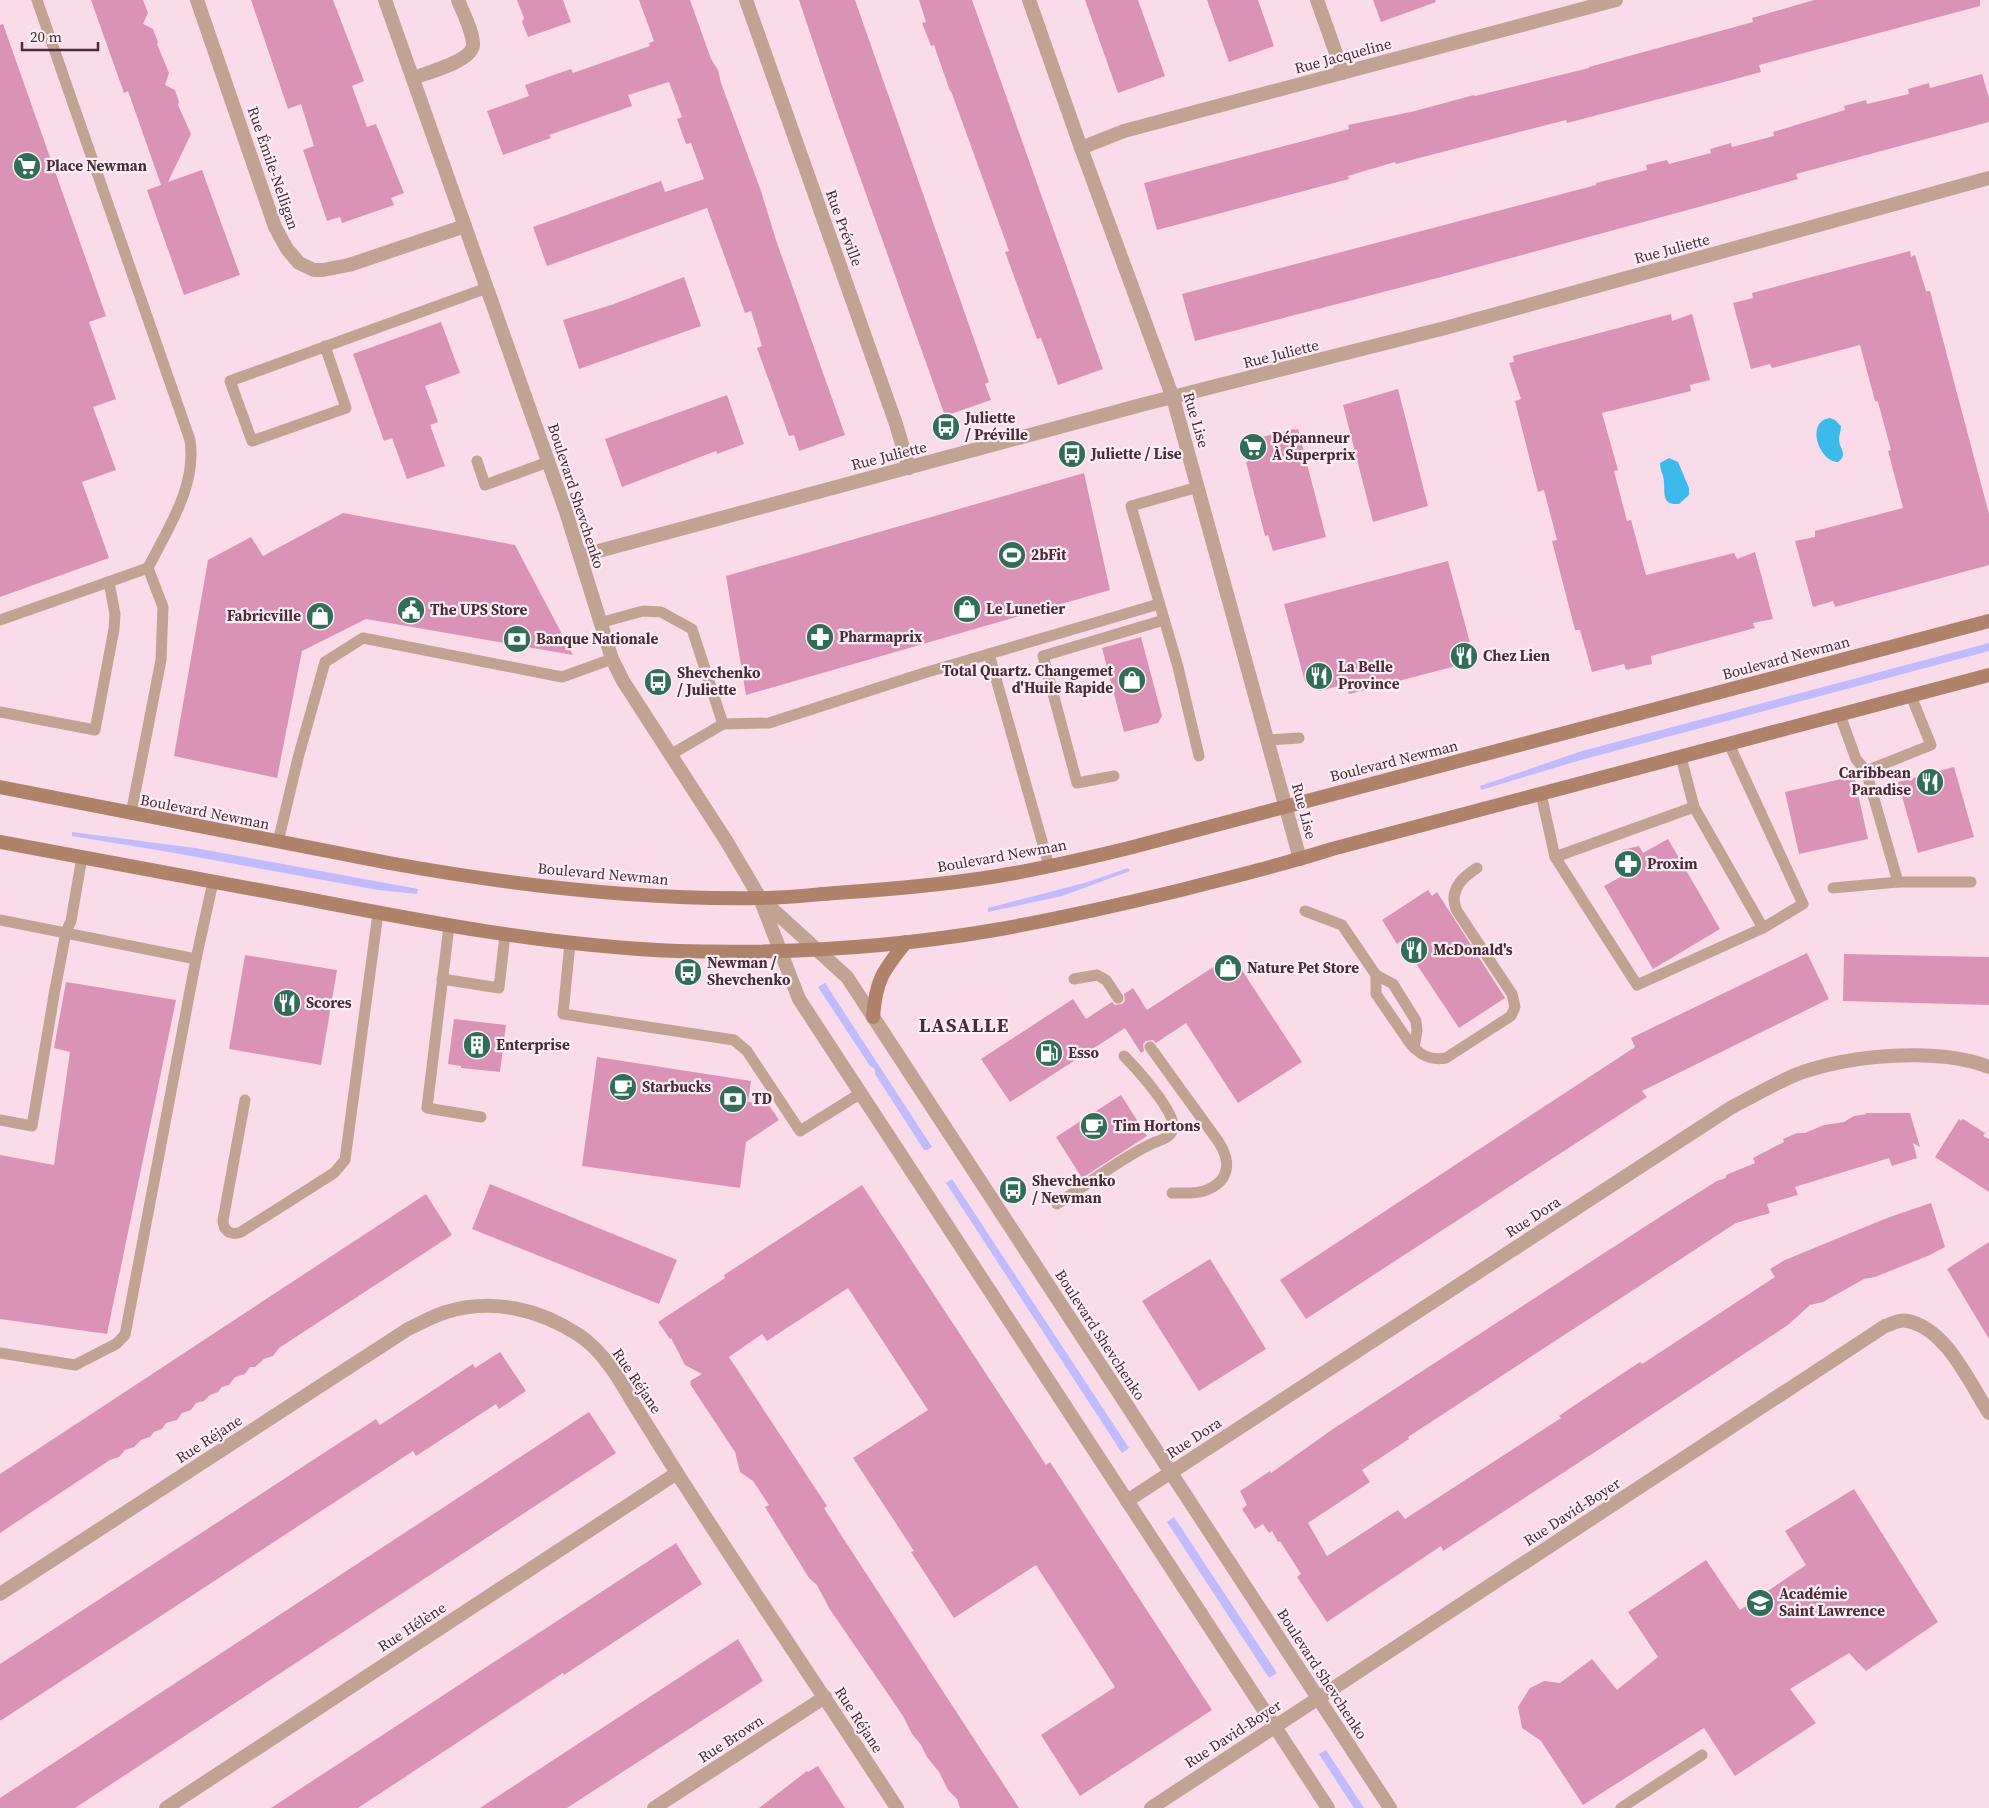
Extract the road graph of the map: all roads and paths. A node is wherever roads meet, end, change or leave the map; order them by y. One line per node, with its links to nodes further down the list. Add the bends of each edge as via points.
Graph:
1 (37, 0): 22 (lane, via 190,440 192,453 187,484)
2 (197, 0): 13 (street, Rue Émile-Nelligan, via 275,227 299,263 314,270 349,265)
3 (384, 0): 10 (street, Boulevard Shevchenko)
4 (458, 0): 10 (street, via 472,39 469,55)
5 (746, 0): 19 (street, Rue Préville)
6 (1029, 0): 11 (street, Rue Lise)
7 (1317, 0): 9 (street)
8 (1607, 1): 9 (street, Rue Jacqueline)
9 (1343, 73): 11 (street, Rue Jacqueline, via 1124,131)
10 (413, 78): 13 (street, Boulevard Shevchenko)
11 (1081, 148): 16 (street, Rue Lise)
12 (1989, 178): 16 (street, Rue Juliette, via 1445,328)
13 (464, 226): 14 (street, Boulevard Shevchenko)
14 (487, 288): 15 (lane); 18 (street, Boulevard Shevchenko)
15 (325, 346): 15 (lane, via 230,381 252,441 346,408)
16 (1173, 398): 19 (street, Rue Juliette); 20 (street, Rue Lise)
17 (477, 460): 18 (lane, via 486,485)
18 (548, 462): 21 (street, Boulevard Shevchenko)
19 (909, 468): 21 (street, Rue Juliette)
20 (1198, 487): 24 (lane, via 1131,506); 37 (street, Rue Lise)
21 (580, 556): 28 (street, Boulevard Shevchenko)
22 (148, 568): 23 (lane); 48 (lane, via 163,607 161,660)
23 (109, 582): 25 (lane); 33 (lane, via 115,614 114,629 94,730)
24 (1159, 604): 26 (lane); 29 (lane)
25 (0, 620)
26 (1164, 620): 40 (lane); 43 (lane, via 1043,656 1077,783)
27 (1989, 621): 46 (main road, Boulevard Newman)
28 (600, 623): 30 (street, Boulevard Shevchenko); 35 (lane, via 643,611 661,612 692,629)
29 (989, 654): 35 (lane, via 770,723); 54 (lane)
30 (612, 659): 39 (street, Boulevard Shevchenko); 50 (lane, via 562,677 363,638 325,662)
31 (1989, 675): 32 (main road)
32 (1911, 696): 34 (main road); 42 (lane, via 1930,745)
33 (0, 712)
34 (1840, 715): 38 (main road); 42 (lane, via 1856,759)
35 (723, 724): 39 (lane)
36 (1299, 738): 37 (lane)
37 (1268, 740): 46 (street, Rue Lise)
38 (1729, 744): 41 (main road); 65 (lane, via 1803,904)
39 (670, 755): 60 (street, Boulevard Shevchenko)
40 (1199, 756)
41 (1681, 757): 45 (main road); 47 (lane)
42 (1866, 771): 57 (lane)
43 (1114, 776)
44 (0, 787): 48 (main road, Boulevard Newman)
45 (1541, 794): 52 (lane); 53 (main road)
46 (1286, 807): 53 (street, Rue Lise); 54 (main road, Boulevard Newman)
47 (1694, 807): 52 (lane); 65 (lane)
48 (131, 814): 50 (main road, Boulevard Newman)
49 (0, 842): 51 (main road)
50 (278, 842): 60 (main road, Boulevard Newman, via 441,873 534,885 647,895)
51 (82, 857): 56 (main road); 66 (lane, via 71,921)
52 (1555, 857): 65 (lane, via 1637,985)
53 (1300, 859): 68 (main road, via 1068,916)
54 (1049, 866): 60 (main road, Boulevard Newman, via 942,884)
55 (1477, 868): 79 (lane, via 1458,884 1454,894 1455,907 1512,994 1515,1001 1513,1012 1506,1020 1446,1058 1427,1057)
56 (213, 882): 62 (main road); 72 (lane)
57 (1898, 882): 58 (lane); 59 (lane)
58 (1972, 882)
59 (1832, 888)
60 (760, 898): 70 (street, Boulevard Shevchenko); 71 (street, Boulevard Shevchenko)
61 (1305, 911): 73 (lane, via 1342,924)
62 (378, 913): 64 (main road); 83 (lane, via 345,1160 334,1174 234,1234 224,1228 223,1220)
63 (0, 920): 66 (lane)
64 (449, 926): 67 (main road); 75 (lane)
65 (1763, 928)
66 (66, 932): 72 (lane); 85 (lane, via 32,1126)
67 (506, 935): 69 (main road); 75 (lane, via 499,988)
68 (906, 942): 70 (main road); 77 (main road, via 879,980)
69 (570, 943): 71 (main road, via 676,950); 82 (lane, via 563,1014 734,1040 747,1051 800,1131)
70 (818, 950): 71 (main road); 77 (street, Boulevard Shevchenko, via 847,977)
71 (780, 951): 82 (street, Boulevard Shevchenko, via 799,999)
72 (196, 959): 88 (lane, via 125,1335 116,1344 75,1365)
73 (1376, 975): 79 (lane, via 1376,994); 79 (lane, via 1393,984 1413,1014 1417,1024)
74 (1074, 978): 76 (lane, via 1097,975 1106,980)
75 (442, 979): 84 (lane, via 427,1108)
76 (1118, 998)
77 (873, 1017): 91 (street, Boulevard Shevchenko)
78 (1150, 1047): 86 (lane, via 1227,1156 1227,1171 1205,1191)
79 (1414, 1048)
80 (1124, 1056): 87 (lane, via 1155,1092 1171,1117 1171,1133)
81 (1989, 1067): 91 (street, Rue Dora, via 1916,1054 1853,1060 1800,1074 1732,1108)
82 (861, 1093): 92 (street, Boulevard Shevchenko)
83 (245, 1100)
84 (481, 1117)
85 (0, 1120)
86 (1172, 1193)
87 (1057, 1204)
88 (0, 1353)
89 (1989, 1413): 95 (street, Rue David-Boyer, via 1944,1343 1930,1329 1906,1320 1885,1326)
90 (677, 1473): 93 (street, Rue Réjane, via 614,1371 581,1336 523,1309 476,1306 446,1312 408,1329); 94 (street, Rue Réjane); 98 (street, Rue Hélène)
91 (1171, 1473): 92 (street, Rue Dora); 95 (street, Boulevard Shevchenko)
92 (1127, 1501): 96 (street, Boulevard Shevchenko)
93 (0, 1594)
94 (824, 1697): 99 (street, Rue Brown); 100 (street, Rue Réjane)
95 (1318, 1697): 96 (street, Rue David-Boyer); 103 (street, Boulevard Shevchenko)
96 (1274, 1726): 101 (street, Rue David-Boyer); 102 (street, Boulevard Shevchenko)
97 (1702, 1755): 104 (lane)
98 (166, 1808)
99 (654, 1808)
100 (897, 1808)
101 (1151, 1808)
102 (1328, 1808)
103 (1390, 1808)
104 (1621, 1808)

